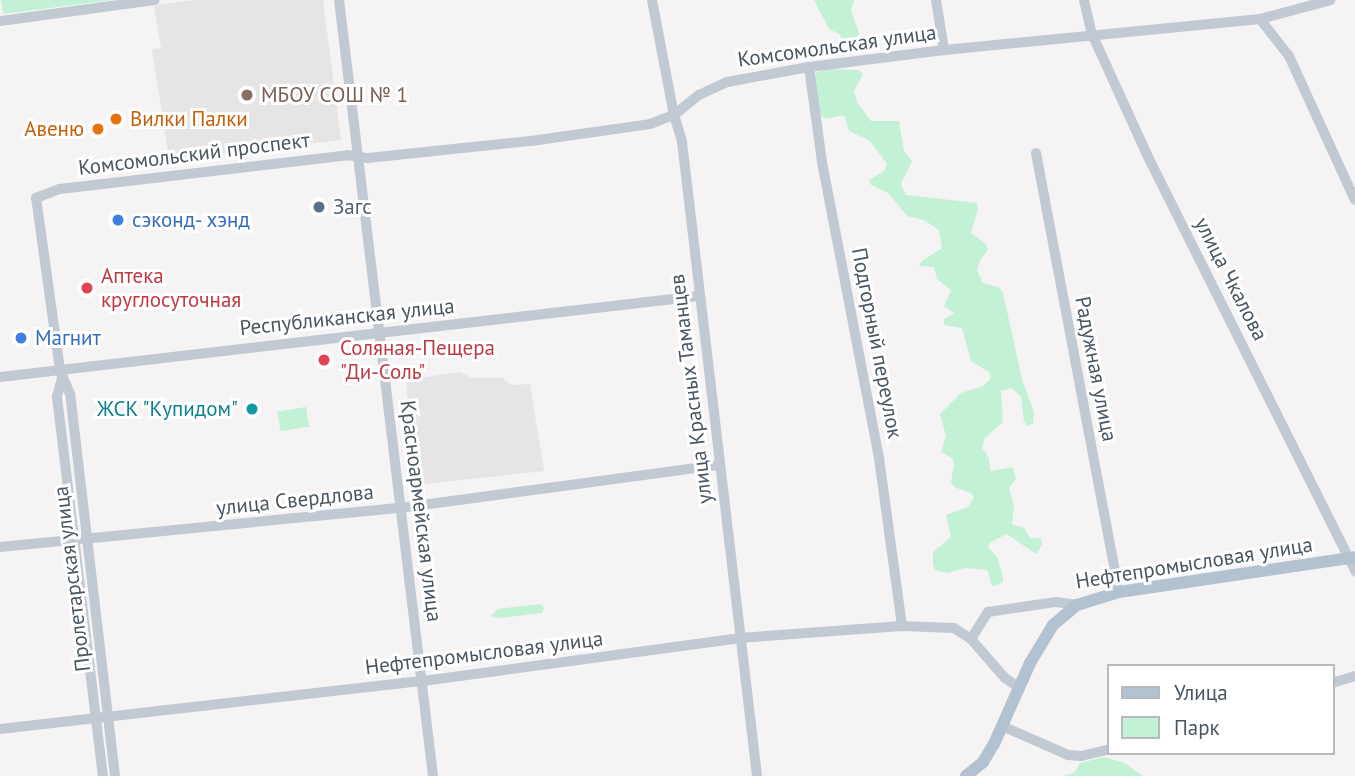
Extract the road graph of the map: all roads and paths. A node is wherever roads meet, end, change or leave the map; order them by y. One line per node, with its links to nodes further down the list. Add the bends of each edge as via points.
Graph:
1 (155, 0): 8 (street)
2 (339, 0): 14 (street, Красноармейская улица)
3 (652, 0): 12 (street, улица Красных Таманцев)
4 (936, 0): 10 (street)
5 (1084, 0): 9 (street, улица Чкалова)
6 (1331, 0): 7 (street, Комсомольская улица)
7 (1260, 19): 9 (street, Комсомольская улица); 16 (street, via 1289,56)
8 (0, 21)
9 (1092, 34): 10 (street, Комсомольская улица); 26 (street, улица Чкалова, via 1149,159)
10 (944, 50): 11 (street, Комсомольская улица)
11 (809, 67): 12 (street, Комсомольская улица, via 726,82); 29 (street, Подгорный переулок, via 822,162 881,471)
12 (674, 115): 14 (street, Комсомольская улица, via 650,124 531,141); 17 (street, улица Красных Таманцев, via 682,142)
13 (1036, 153): 27 (street, Радужная улица)
14 (358, 156): 15 (street, Комсомольский проспект, via 60,189); 18 (street, Красноармейская улица)
15 (36, 198): 19 (street, Пролетарская улица)
16 (1355, 200)
17 (699, 296): 18 (street, Республиканская улица); 21 (street, улица Красных Таманцев)
18 (379, 334): 19 (street, Республиканская улица); 22 (street, Красноармейская улица)
19 (61, 374): 20 (street, Республиканская улица); 23 (street, Пролетарская улица, via 57,397); 24 (street, Пролетарская улица, via 70,394)
20 (0, 377)
21 (719, 465): 22 (street, улица Свердлова); 30 (street, улица Красных Таманцев)
22 (400, 508): 24 (street, улица Свердлова); 33 (street, Красноармейская улица)
23 (75, 538): 24 (street, улица Свердлова); 25 (street, улица Свердлова); 37 (street, Пролетарская улица)
24 (87, 541): 36 (street, Пролетарская улица)
25 (0, 547)
26 (1353, 562): 27 (main road, Нефтепромысловая улица)
27 (1119, 592): 28 (main road, Нефтепромысловая улица)
28 (1077, 605): 31 (street, Нефтепромысловая улица, via 1056,602 988,612); 35 (main road, via 1053,625)
29 (902, 626): 30 (street, Нефтепромысловая улица); 31 (street, Нефтепромысловая улица, via 954,628)
30 (739, 638): 33 (street, Нефтепромысловая улица); 45 (street, улица Красных Таманцев)
31 (971, 639): 35 (street, Нефтепромысловая улица, via 1005,678)
32 (1355, 676): 34 (street)
33 (423, 681): 36 (street, Нефтепромысловая улица); 44 (street, Красноармейская улица)
34 (1334, 682)
35 (1020, 688): 38 (main road)
36 (108, 717): 37 (street, Нефтепромысловая улица); 43 (street, Пролетарская улица)
37 (96, 718): 39 (street, Нефтепромысловая улица); 42 (street, Пролетарская улица)
38 (1002, 726): 40 (street, via 1068,755); 41 (main road, via 983,762)
39 (0, 729)
40 (1106, 750)
41 (967, 775)
42 (103, 776)
43 (115, 776)
44 (433, 776)
45 (757, 776)

